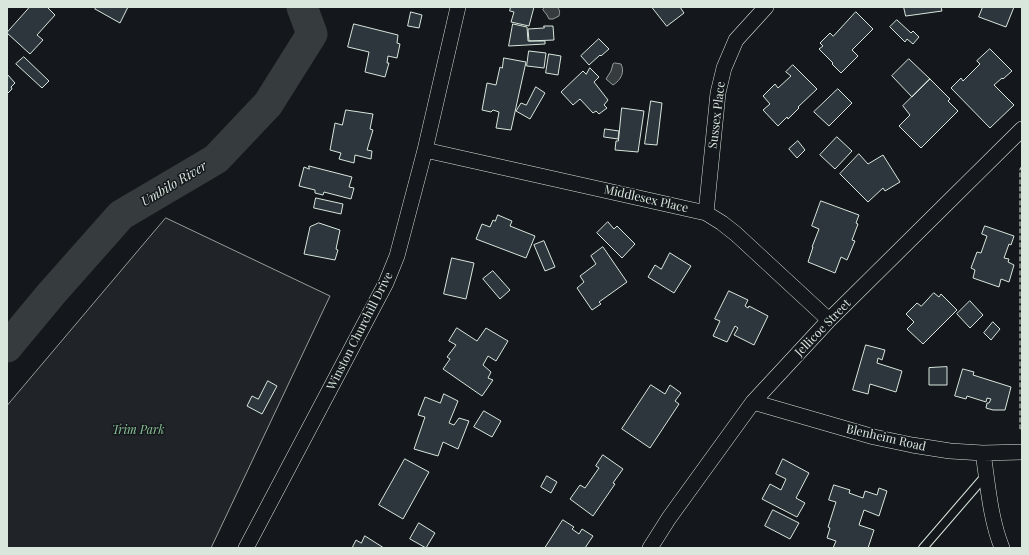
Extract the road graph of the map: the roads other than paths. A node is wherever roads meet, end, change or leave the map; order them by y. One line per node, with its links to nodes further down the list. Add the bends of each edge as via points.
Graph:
1 (458, 7): 4 (street, Winston Churchill Drive)
2 (766, 7): 5 (street, Sussex Place, via 736,40 724,68 718,93)
3 (1022, 130): 6 (street, Jellicoe Street)
4 (425, 150): 5 (street, Middlesex Place); 11 (street, Winston Churchill Drive, via 397,256 386,283)
5 (706, 213): 6 (street, Middlesex Place, via 736,234)
6 (829, 320): 7 (street, Jellicoe Street)
7 (753, 402): 9 (street, Blenheim Road, via 874,437 943,450); 12 (street, Jellicoe Street)
8 (1022, 452): 9 (street, Blenheim Road)
9 (983, 453): 10 (street)
10 (986, 474): 13 (lane); 14 (street, via 996,535)
11 (246, 548)
12 (650, 548)
13 (923, 548)
14 (1002, 548)

